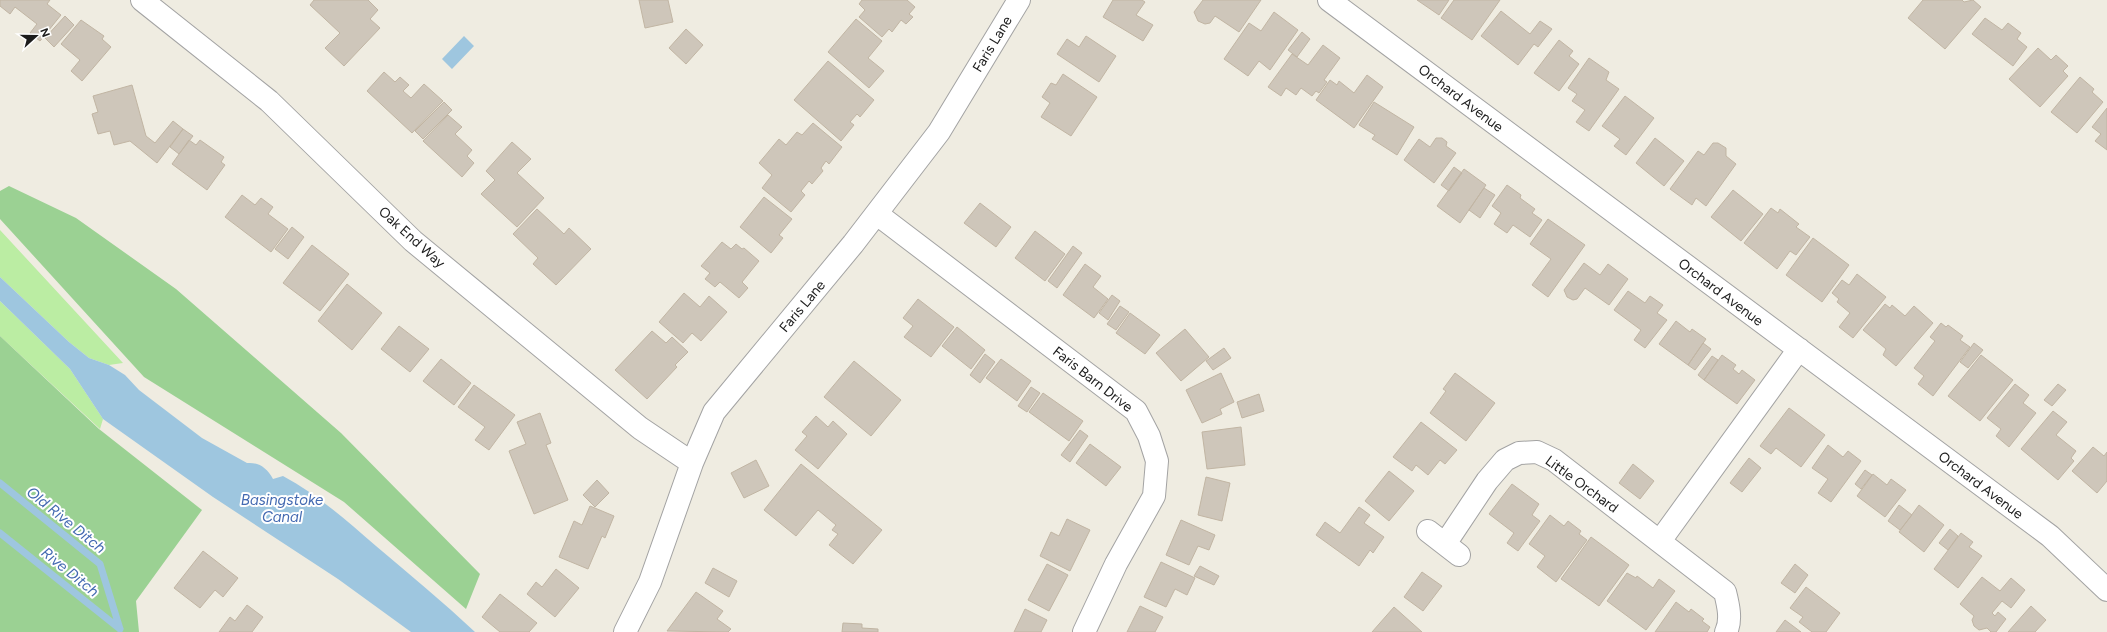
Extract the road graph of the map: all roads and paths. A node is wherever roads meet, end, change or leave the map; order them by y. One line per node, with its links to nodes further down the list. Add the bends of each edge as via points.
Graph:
1 (142, 0): 6 (street, Oak End Way, via 269,101 413,241 640,428)
2 (1019, 0): 4 (street, Faris Lane, via 939,132)
3 (1329, 0): 5 (street, Orchard Avenue)
4 (877, 214): 6 (street, Faris Lane, via 714,412); 11 (street, Faris Barn Drive, via 1136,411 1149,436 1157,461 1154,496 1116,564)
5 (1799, 349): 7 (street); 9 (street, Orchard Avenue, via 2050,536)
6 (692, 463): 10 (street, Faris Lane, via 650,582)
7 (1660, 541): 8 (street, Little Orchard, via 1554,460 1537,452 1519,454 1504,460 1487,480); 12 (street, Little Orchard, via 1725,592 1729,608)
8 (1444, 543)
9 (2107, 590)
10 (625, 632)
11 (1084, 632)
12 (1726, 632)

